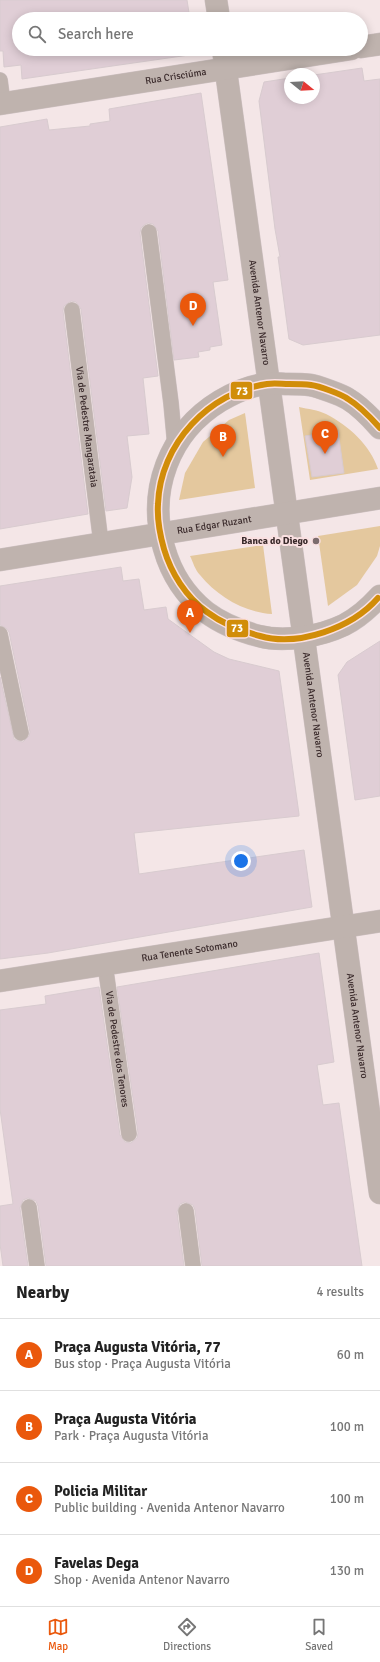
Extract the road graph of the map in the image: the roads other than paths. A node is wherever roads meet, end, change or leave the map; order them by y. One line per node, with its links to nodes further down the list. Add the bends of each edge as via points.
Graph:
1 (216, 0): 2 (street)
2 (218, 12)
3 (380, 44): 4 (street)
4 (368, 46)
5 (262, 56): 6 (street, Rua Crisciúma)
6 (224, 59): 8 (street, Rua Crisciúma); 11 (street, Avenida Antenor Navarro)
7 (0, 80): 8 (lane)
8 (2, 104)
9 (149, 232): 13 (lane)
10 (72, 310): 17 (lane, Via de Pedestre Mangarataia)
11 (269, 384): 12 (street, via 311,385 348,398); 13 (street, via 231,395 209,408 190,425); 15 (street, Avenida Antenor Navarro)
12 (380, 428)
13 (175, 446): 16 (street, via 163,474 158,504)
14 (380, 498): 15 (street, Rua Edgar Ruzant)
15 (286, 514): 16 (street, Rua Edgar Ruzant); 21 (street, Avenida Antenor Navarro)
16 (160, 534): 17 (street, Rua Edgar Ruzant); 21 (street, via 168,563 184,590 206,612 232,628 262,637)
17 (101, 543): 18 (street, Rua Edgar Ruzant)
18 (0, 560)
19 (380, 596): 21 (street, via 370,607 344,625)
20 (0, 634): 22 (lane)
21 (303, 638): 24 (street, Avenida Antenor Navarro)
22 (21, 733)
23 (380, 921): 24 (street, Rua Tenente Sotomano)
24 (343, 927): 25 (street, Rua Tenente Sotomano); 28 (street, Avenida Antenor Navarro)
25 (105, 964): 26 (street, Rua Tenente Sotomano); 27 (lane, Via de Pedestre dos Tenores)
26 (0, 981)
27 (129, 1134)
28 (380, 1194)
29 (29, 1207): 31 (lane)
30 (186, 1211): 32 (lane)
31 (36, 1266)
32 (193, 1266)

